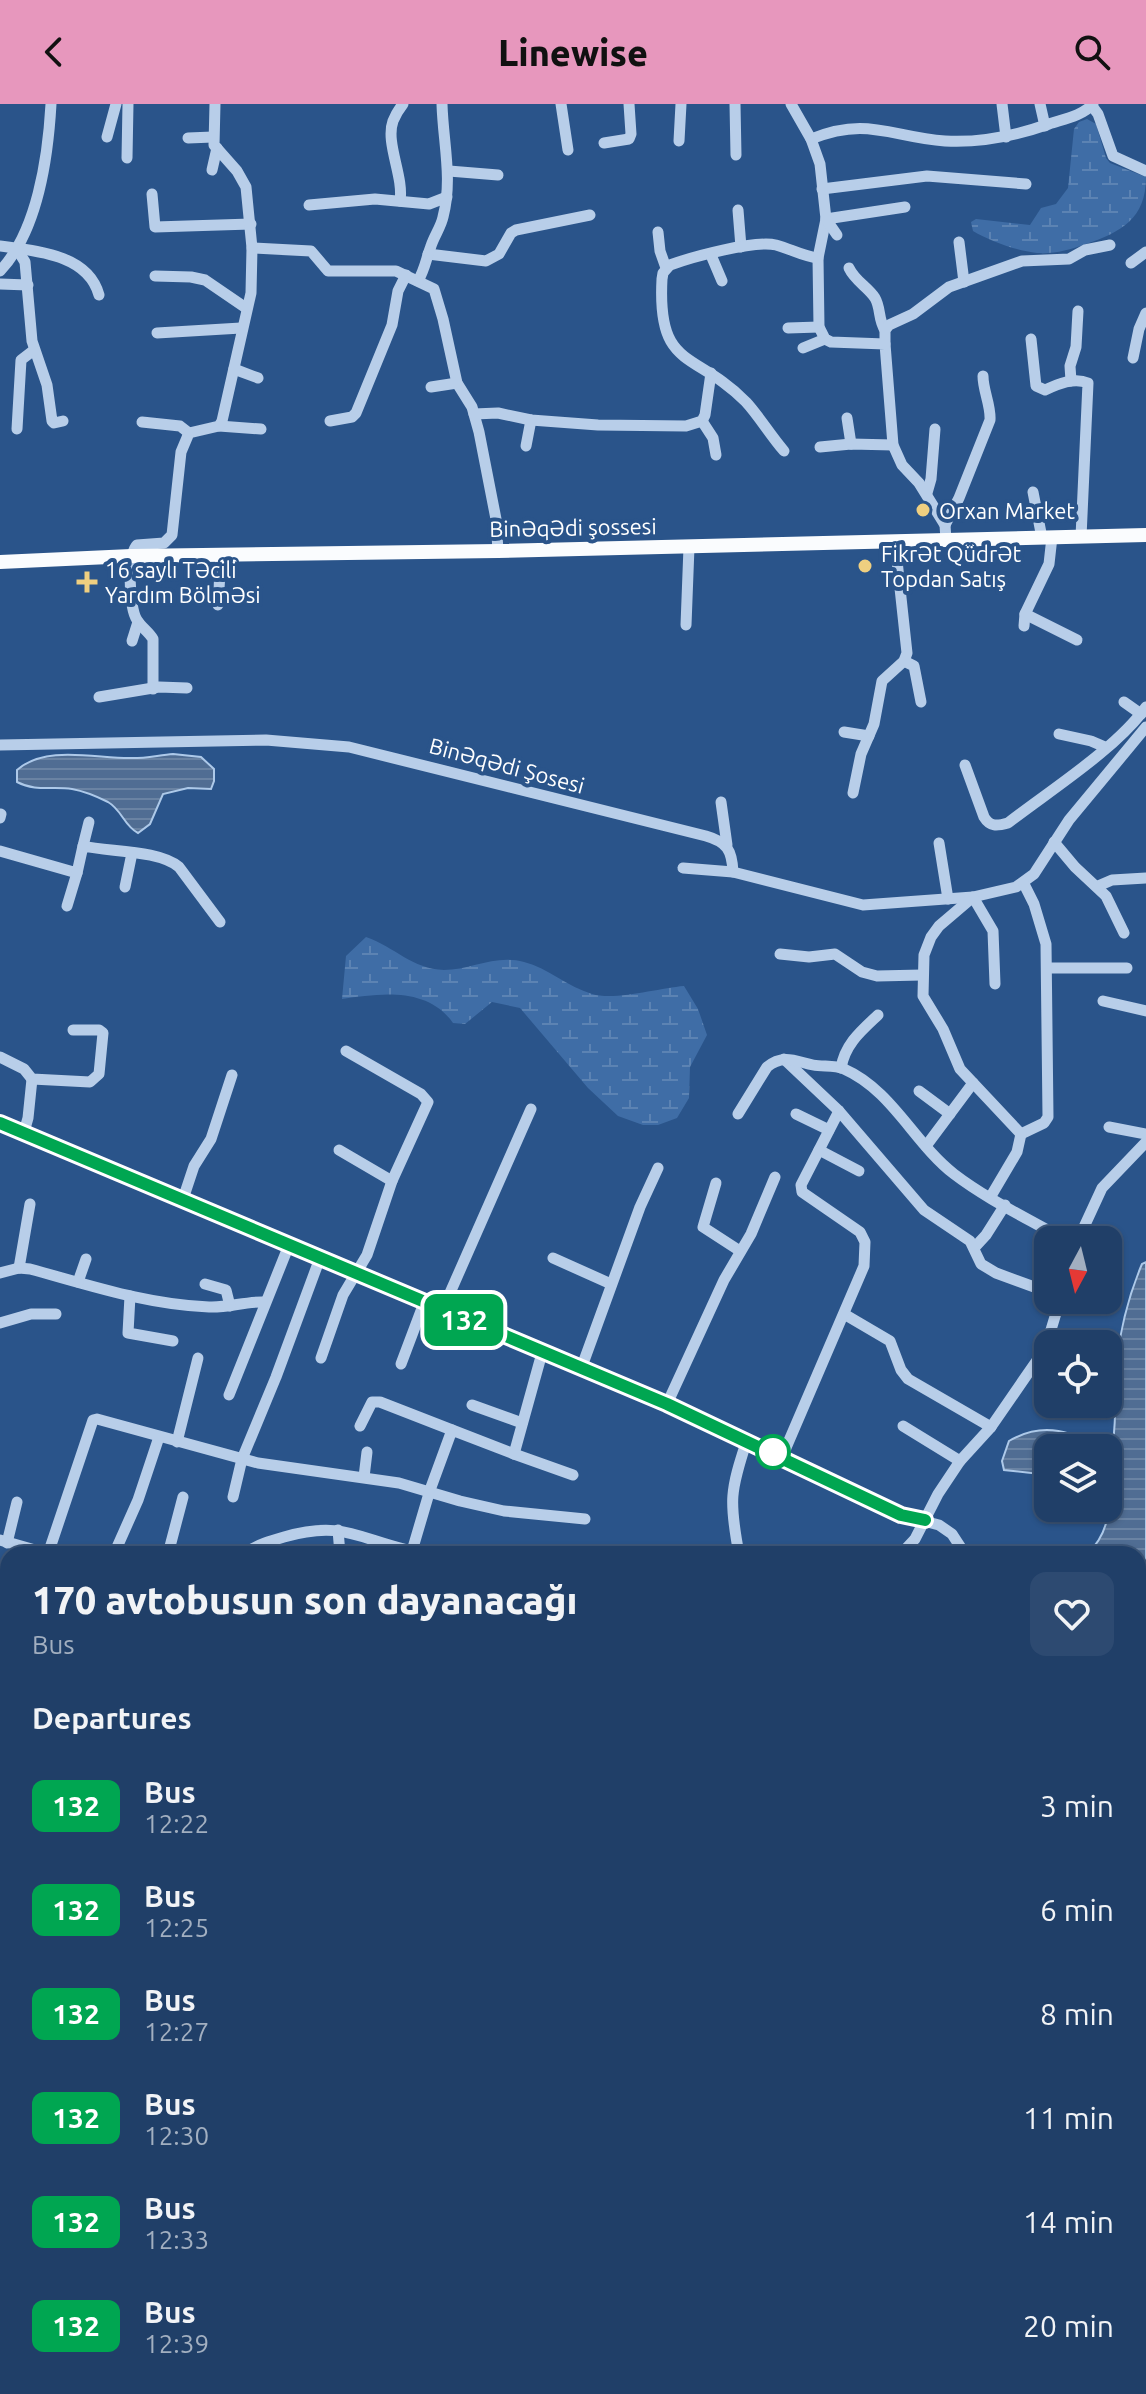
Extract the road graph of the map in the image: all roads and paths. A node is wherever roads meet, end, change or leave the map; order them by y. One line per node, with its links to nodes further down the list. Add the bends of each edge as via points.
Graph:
1 (51, 104): 48 (street, via 34,214)
2 (116, 104): 16 (street)
3 (128, 104): 25 (street)
4 (215, 104): 21 (street)
5 (403, 104): 34 (street, via 391,133)
6 (442, 104): 27 (street)
7 (561, 104): 23 (street)
8 (629, 104): 22 (street, via 629,139)
9 (681, 104): 20 (street)
10 (735, 104): 24 (street)
11 (791, 104): 19 (street)
12 (1002, 104): 17 (street)
13 (1040, 104): 15 (street)
14 (1092, 105): 15 (street); 28 (street, via 1113,156)
15 (1045, 126): 17 (street)
16 (107, 137)
17 (1006, 137): 19 (street, via 943,140 855,126)
18 (188, 138): 21 (street)
19 (811, 139): 31 (street)
20 (679, 141)
21 (215, 143): 26 (street); 40 (street, via 246,187)
22 (604, 143)
23 (568, 150)
24 (736, 155)
25 (127, 158)
26 (212, 170)
27 (449, 171): 29 (street); 33 (street)
28 (1146, 171)
29 (498, 175)
30 (1026, 184): 31 (street, via 927,176)
31 (822, 189): 39 (street)
32 (152, 194): 40 (street, via 155,227)
33 (447, 197): 34 (street, via 429,204); 50 (street)
34 (400, 201): 35 (street)
35 (309, 205)
36 (905, 207): 39 (street)
37 (738, 210): 46 (street)
38 (590, 215): 50 (street, via 516,230 486,261)
39 (826, 219): 42 (street); 52 (street)
40 (251, 224): 47 (street)
41 (658, 232): 54 (street)
42 (837, 235)
43 (959, 242): 61 (street)
44 (1110, 245): 61 (street, via 1069,259 1022,261)
45 (0, 246): 48 (street)
46 (741, 247): 51 (street); 52 (street, via 776,245)
47 (252, 248): 57 (street, via 311,251 334,273); 65 (street)
48 (17, 249): 56 (street); 63 (street); 64 (street, via 72,262 92,276)
49 (1146, 252): 53 (street)
50 (428, 254): 59 (street)
51 (711, 255): 54 (street); 60 (street)
52 (818, 258): 68 (street)
53 (1131, 263)
54 (666, 268): 80 (street, via 661,291 668,339 684,358)
55 (849, 268): 71 (street, via 874,297)
56 (0, 271)
57 (406, 275): 59 (street); 90 (street, via 356,413)
58 (155, 276): 65 (street, via 205,280)
59 (418, 281): 84 (street, via 434,289)
60 (722, 281)
61 (964, 282): 71 (street, via 941,291)
62 (0, 284): 63 (street)
63 (28, 285): 77 (street)
64 (99, 295)
65 (246, 308): 69 (street)
66 (1078, 311): 83 (street)
67 (1146, 313): 78 (street)
68 (819, 327): 70 (street); 73 (street)
69 (241, 328): 72 (street); 79 (street)
70 (788, 328)
71 (885, 330): 75 (street)
72 (157, 333)
73 (825, 339): 75 (street); 76 (street)
74 (1031, 339): 83 (street, via 1036,386 1045,390)
75 (885, 344): 99 (street)
76 (803, 348)
77 (34, 350): 89 (street, via 47,385 52,421); 94 (street, via 21,360)
78 (1133, 358)
79 (234, 369): 82 (street); 93 (street)
80 (711, 373): 91 (street); 102 (street, via 748,404)
81 (983, 376): 106 (street, via 990,420)
82 (258, 378)
83 (1071, 381): 109 (street, via 1083,381 1089,388)
84 (457, 383): 85 (street); 86 (street)
85 (431, 387)
86 (474, 414): 88 (street); 113 (street)
87 (847, 418): 98 (street)
88 (531, 420): 91 (street, via 686,426); 100 (street)
89 (63, 421)
90 (330, 421)
91 (702, 421): 103 (street)
92 (142, 422): 97 (street, via 180,426)
93 (219, 426): 95 (street); 97 (street)
94 (17, 429)
95 (261, 429)
96 (935, 429): 105 (street)
97 (189, 433): 114 (street, via 181,452 172,535 164,543 137,545)
98 (851, 444): 99 (street); 101 (street)
99 (893, 445): 105 (street, via 902,465)
100 (526, 446)
101 (820, 447)
102 (784, 451)
103 (716, 455)
104 (1033, 492): 108 (street)
105 (927, 493): 106 (street)
106 (945, 525): 110 (street)
107 (1146, 535): 109 (main road, Binəqədi şossesi)
108 (1047, 537): 109 (main road, Binəqədi şossesi); 110 (main road, Binəqədi şossesi); 120 (street, via 1049,564 1024,620)
109 (1081, 537)
110 (946, 540): 111 (main road, Binəqədi şossesi)
111 (895, 542): 112 (main road, Binəqədi şossesi); 122 (street, via 907,642)
112 (689, 547): 113 (main road, Binəqədi şossesi); 119 (street)
113 (498, 551): 115 (main road, Binəqədi şossesi)
114 (131, 556): 115 (main road, Binəqədi şossesi); 116 (main road, Binəqədi şossesi); 118 (street)
115 (221, 556): 117 (street)
116 (0, 562)
117 (218, 605)
118 (138, 622): 121 (street); 124 (street, via 153,639)
119 (686, 625)
120 (1077, 640)
121 (132, 641)
122 (904, 661): 126 (street, via 914,666); 132 (street, via 882,681)
123 (187, 688): 124 (street)
124 (153, 689): 125 (street)
125 (99, 697)
126 (921, 702)
127 (1124, 702): 128 (street)
128 (1144, 711): 134 (street)
129 (1146, 727): 139 (street)
130 (844, 732): 132 (street)
131 (1059, 734): 134 (street)
132 (869, 736): 136 (street)
133 (0, 745): 141 (street, Binəqədi Şosesi, via 266,740 349,747)
134 (1105, 747): 135 (street, via 998,826 984,817)
135 (965, 765)
136 (853, 793)
137 (721, 802): 141 (street)
138 (89, 822): 142 (street)
139 (1054, 842): 149 (street); 150 (street)
140 (939, 843): 153 (street)
141 (727, 845): 146 (street)
142 (83, 846): 144 (street); 147 (street)
143 (0, 851): 147 (street)
144 (132, 853): 151 (street); 155 (street, via 171,860)
145 (683, 868): 146 (street)
146 (733, 872): 153 (street, via 863,905)
147 (77, 873): 154 (street)
148 (1146, 878): 150 (street)
149 (1024, 884): 152 (street); 158 (street, via 1042,927)
150 (1098, 886): 156 (street)
151 (125, 887)
152 (973, 897): 153 (street); 160 (street, via 931,937); 161 (street, via 993,931)
153 (948, 899)
154 (67, 906)
155 (220, 922)
156 (1124, 933)
157 (780, 954): 160 (street, via 835,954 877,976)
158 (1047, 968): 159 (street); 183 (street, via 1048,1117)
159 (1127, 968)
160 (922, 975): 172 (street, via 927,1007)
161 (995, 984)
162 (1103, 1001): 163 (street)
163 (1146, 1011)
164 (878, 1015): 169 (street, via 855,1036)
165 (73, 1030): 171 (street, via 103,1033 96,1079)
166 (346, 1051): 192 (street, via 428,1102)
167 (0, 1057): 171 (street)
168 (784, 1059): 169 (street); 175 (street); 176 (street, via 767,1067)
169 (841, 1068): 186 (street, via 882,1095)
170 (232, 1075): 195 (street)
171 (32, 1079): 182 (street)
172 (973, 1083): 178 (street); 183 (street)
173 (919, 1091): 178 (street)
174 (531, 1109): 217 (street)
175 (839, 1111): 181 (street); 201 (street, via 924,1210)
176 (738, 1114)
177 (796, 1114): 181 (street)
178 (950, 1114): 186 (street)
179 (0, 1123): 182 (street)
180 (1109, 1127): 184 (street)
181 (829, 1130): 188 (street)
182 (24, 1132): 195 (street)
183 (1021, 1134): 194 (street, via 1017,1152)
184 (1146, 1134)
185 (1146, 1142): 199 (street, via 1102,1188)
186 (926, 1146): 194 (street, via 950,1171)
187 (339, 1150): 192 (street)
188 (819, 1150): 190 (street); 219 (street, via 802,1192 851,1223 865,1242 864,1266)
189 (658, 1168): 211 (street)
190 (859, 1171)
191 (775, 1177): 202 (street)
192 (392, 1181): 208 (street, via 367,1255)
193 (716, 1183): 202 (street, via 703,1227)
194 (991, 1196): 197 (street)
195 (183, 1199): 200 (street)
196 (30, 1204): 207 (street)
197 (1005, 1205): 198 (street); 201 (street)
198 (1041, 1226)
199 (1084, 1226)
200 (289, 1245): 203 (street); 214 (street)
201 (974, 1248): 212 (street, via 987,1269)
202 (740, 1251): 229 (street)
203 (320, 1258): 208 (street); 242 (street)
204 (553, 1258): 211 (street)
205 (0, 1259): 207 (street)
206 (86, 1259): 209 (street)
207 (10, 1270): 209 (street, via 30,1269)
208 (355, 1274): 215 (street); 225 (street)
209 (78, 1282): 213 (street)
210 (205, 1284): 216 (street, via 226,1290)
211 (611, 1284): 227 (street)
212 (1034, 1287)
213 (130, 1296): 216 (street, via 199,1307); 222 (street, via 128,1333)
214 (265, 1302): 216 (street); 228 (street)
215 (424, 1303): 217 (street); 226 (street)
216 (230, 1306)
217 (442, 1311): 223 (street)
218 (56, 1314): 221 (street)
219 (844, 1314): 234 (street, via 890,1341 908,1379); 241 (street)
220 (1056, 1314): 234 (street, via 1047,1343)
221 (0, 1323)
222 (173, 1341)
223 (542, 1353): 227 (street); 231 (street)
224 (198, 1358): 238 (street)
225 (321, 1358)
226 (401, 1364)
227 (581, 1369): 229 (street)
228 (229, 1395)
229 (667, 1404): 237 (street)
230 (472, 1405): 231 (street)
231 (522, 1423): 240 (street)
232 (360, 1426): 235 (street, via 372,1402 380,1402)
233 (903, 1426): 243 (street)
234 (991, 1427): 243 (street)
235 (452, 1430): 240 (street); 246 (street)
236 (159, 1437): 238 (street); 254 (street, via 93,1420); 255 (street)
237 (747, 1440): 241 (street); 261 (street, via 731,1493)
238 (177, 1442): 242 (street)
239 (367, 1452): 245 (street)
240 (514, 1454): 244 (street)
241 (782, 1457): 251 (street, via 901,1515)
242 (242, 1459): 245 (street); 248 (street)
243 (960, 1461): 251 (street)
244 (573, 1475)
245 (364, 1477): 246 (street)
246 (430, 1490): 250 (street, via 504,1511); 260 (street)
247 (183, 1497): 256 (street)
248 (233, 1497)
249 (17, 1502): 253 (street)
250 (585, 1519)
251 (925, 1520): 262 (street); 263 (street, via 952,1534)
252 (338, 1530): 257 (street, via 294,1534); 258 (street); 259 (street)
253 (4, 1542)
254 (51, 1546)
255 (118, 1546)
256 (174, 1546)
257 (256, 1546)
258 (339, 1546)
259 (394, 1546)
260 (413, 1546)
261 (738, 1546)
262 (908, 1546)
263 (960, 1546)

